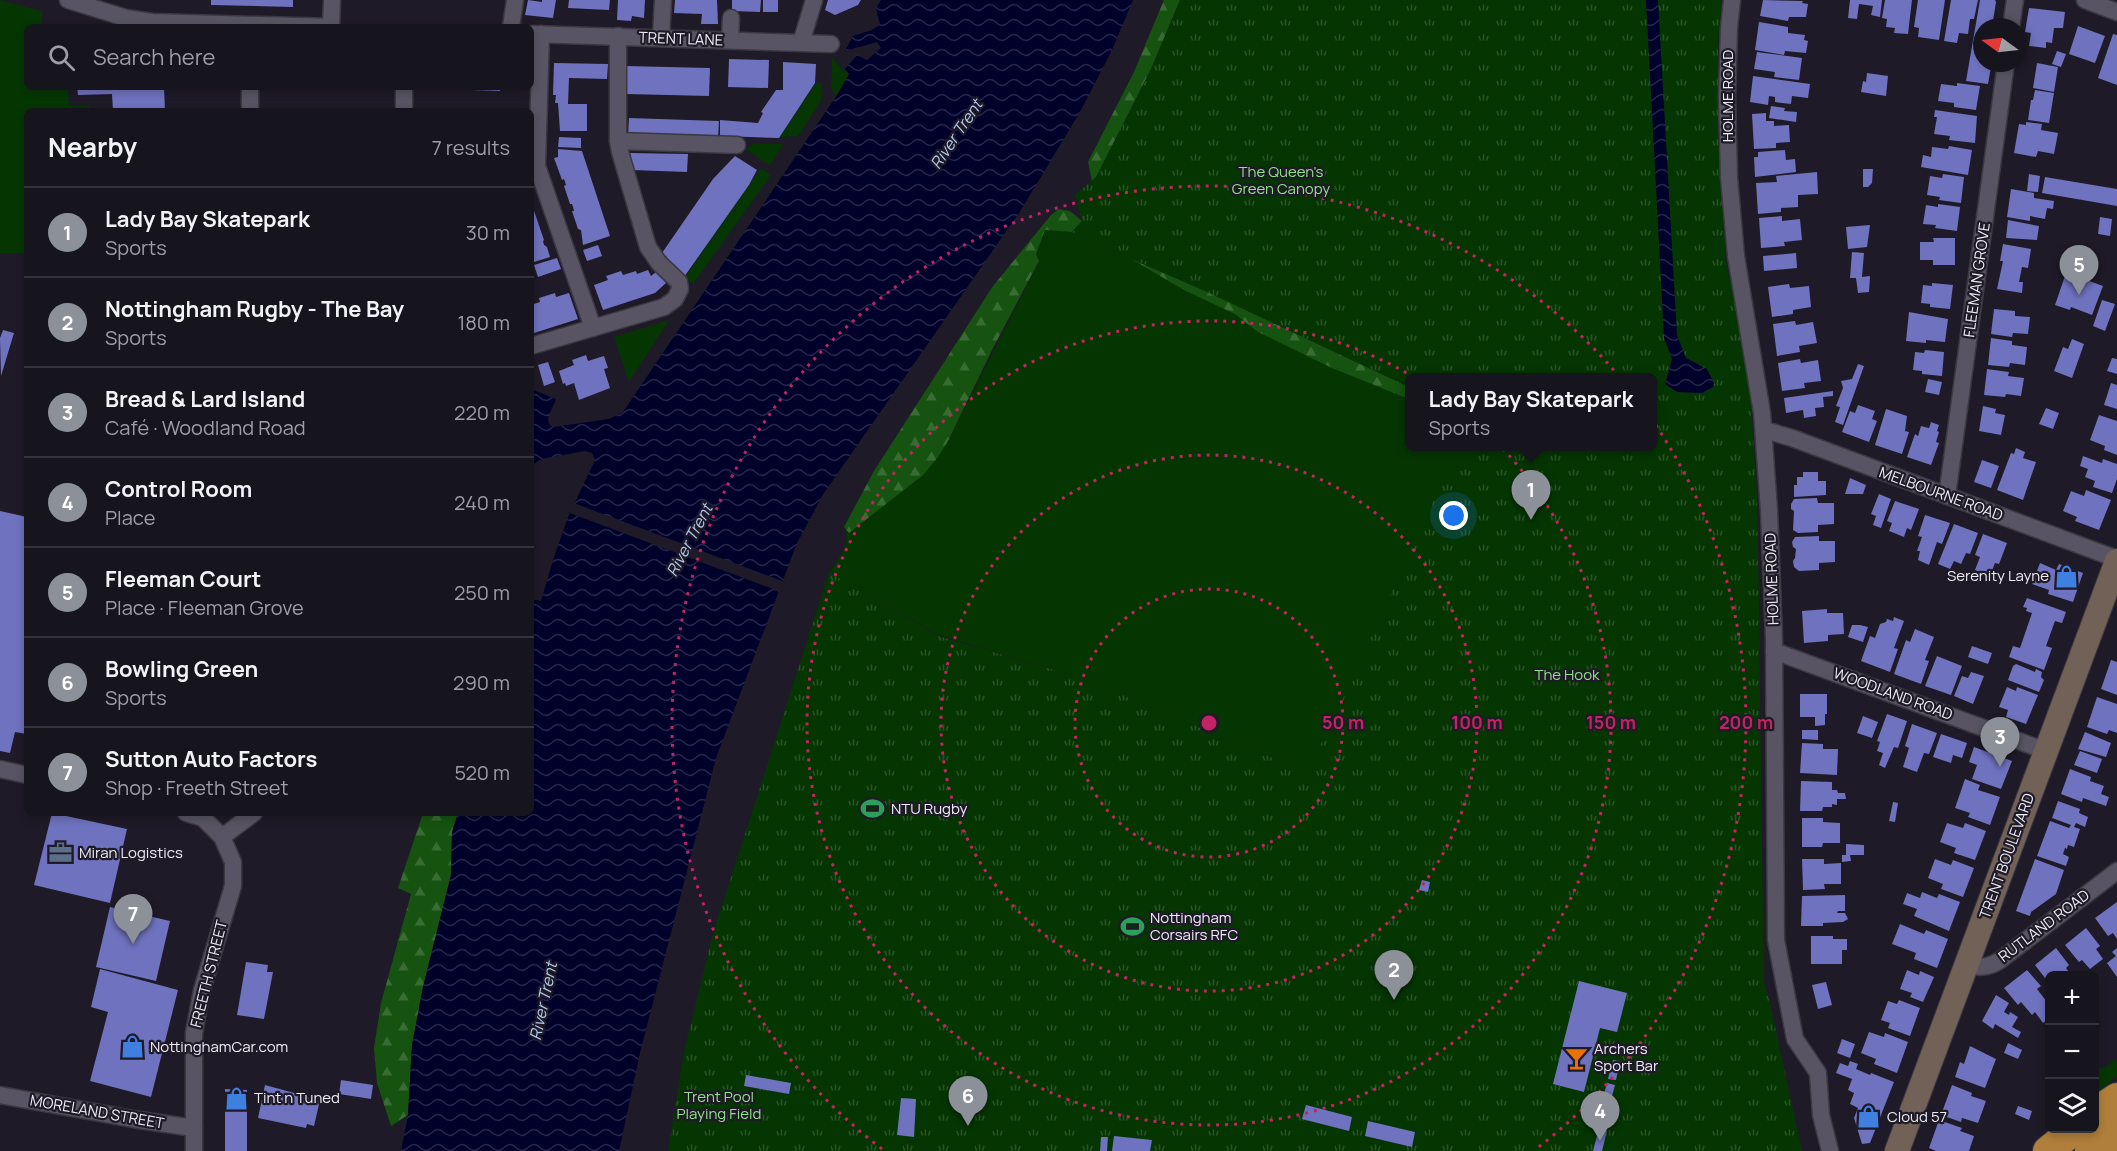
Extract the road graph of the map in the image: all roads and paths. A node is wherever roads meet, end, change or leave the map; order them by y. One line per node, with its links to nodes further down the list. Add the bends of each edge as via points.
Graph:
1 (68, 0): 12 (street, via 126,18)
2 (332, 0): 13 (street)
3 (515, 0): 14 (street)
4 (663, 0): 17 (street)
5 (814, 0): 19 (street)
6 (1732, 0): 30 (street, HOLME ROAD, via 1727,98 1729,177 1737,260)
7 (2015, 0): 11 (street)
8 (2085, 0): 9 (street)
9 (2117, 12)
10 (731, 18): 18 (street)
11 (2012, 18)
12 (201, 24)
13 (331, 24)
14 (511, 24)
15 (536, 34): 16 (street, TRENT LANE); 28 (street, via 537,166)
16 (618, 36): 17 (street, TRENT LANE); 26 (street)
17 (661, 38): 18 (street, TRENT LANE)
18 (730, 40): 19 (street, TRENT LANE)
19 (801, 43): 20 (street, TRENT LANE)
20 (831, 44)
21 (2005, 72): 31 (street, FLEEMAN GROVE)
22 (250, 90): 24 (street)
23 (404, 90): 25 (street)
24 (250, 108)
25 (404, 108)
26 (618, 141): 27 (street); 28 (street, via 648,247 680,289 664,307)
27 (737, 145)
28 (593, 328): 29 (street)
29 (534, 345)
30 (1764, 433): 31 (street, MELBOURNE ROAD, via 1792,438); 33 (street, HOLME ROAD)
31 (1947, 496): 32 (street, MELBOURNE ROAD)
32 (2117, 560): 34 (street, TRENT BOULEVARD)
33 (1774, 651): 34 (street, WOODLAND ROAD); 49 (street, HOLME ROAD, via 1776,940 1795,1039 1818,1073 1821,1115)
34 (2046, 751): 41 (street, TRENT BOULEVARD)
35 (0, 768): 36 (street)
36 (24, 774)
37 (196, 816): 39 (street)
38 (250, 816): 39 (street)
39 (222, 837): 46 (street, FREETH STREET, via 233,862 233,886 196,1022)
40 (2117, 871): 41 (street, RUTLAND ROAD, via 1999,961 1978,968)
41 (1966, 964): 50 (street, TRENT BOULEVARD)
42 (0, 1095): 46 (street, MORELAND STREET)
43 (2117, 1098): 44 (highway)
44 (2099, 1110)
45 (2117, 1127): 52 (highway)
46 (194, 1128): 48 (street, FREETH STREET)
47 (2070, 1133): 51 (highway)
48 (194, 1151)
49 (1830, 1151)
50 (1897, 1151)
51 (2048, 1151)
52 (2090, 1151)

